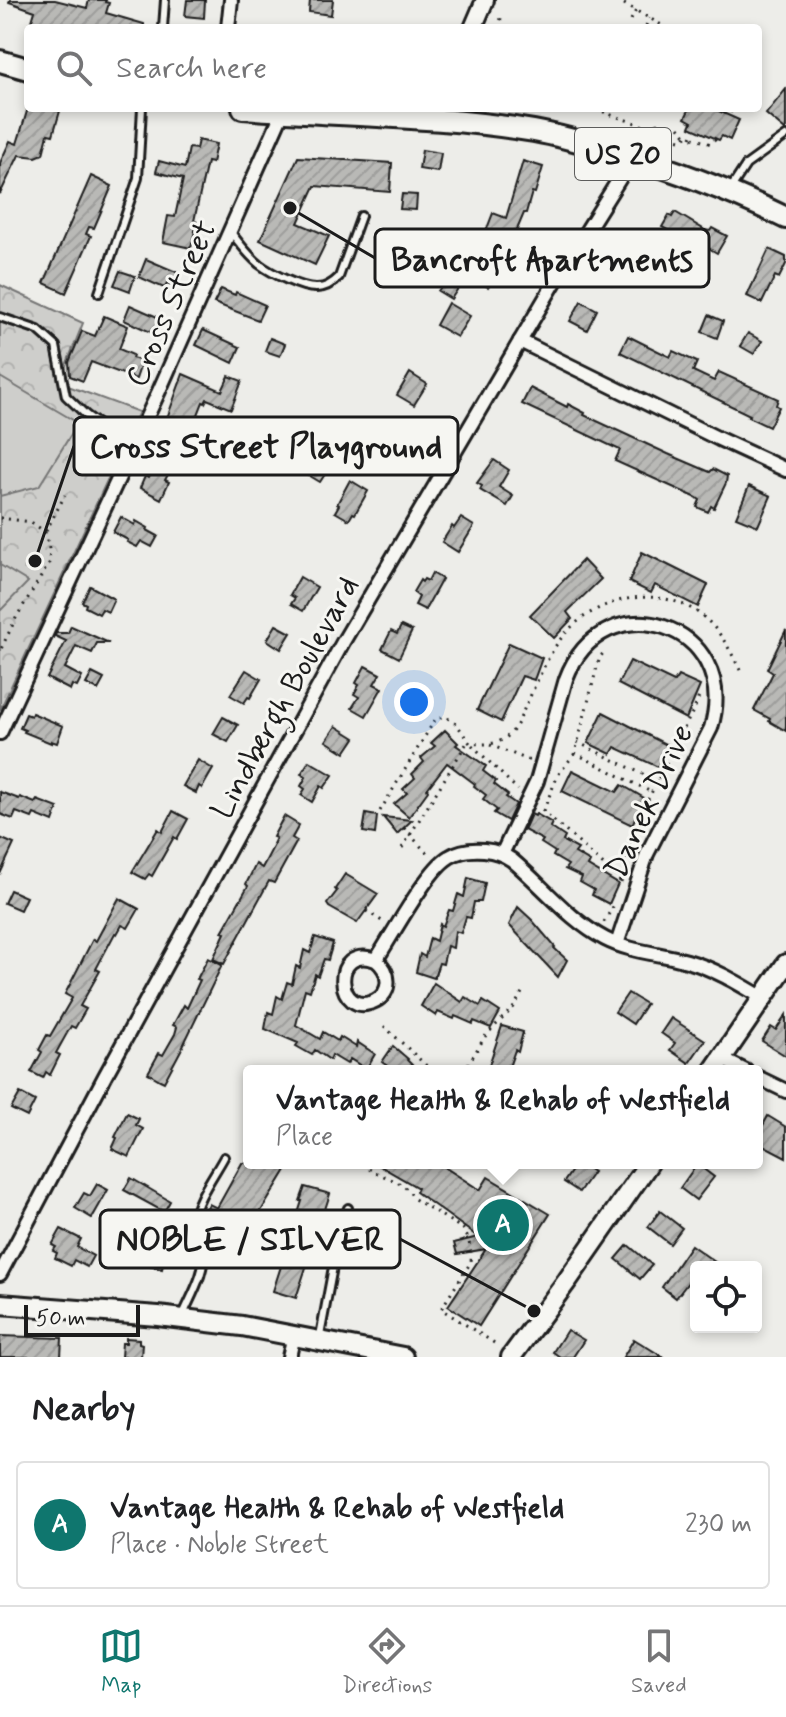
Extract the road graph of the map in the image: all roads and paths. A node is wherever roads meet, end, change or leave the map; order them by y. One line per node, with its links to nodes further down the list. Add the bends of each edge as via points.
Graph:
1 (165, 0): 10 (lane)
2 (231, 0): 11 (street)
3 (485, 0): 12 (street)
4 (617, 0): 5 (path)
5 (636, 10): 7 (path); 8 (path)
6 (501, 18): 13 (path)
7 (649, 18): 9 (path); 14 (path)
8 (631, 20)
9 (658, 23)
10 (163, 24)
11 (228, 24)
12 (475, 24)
13 (500, 24)
14 (647, 24)
15 (0, 61): 16 (main road)
16 (24, 68)
17 (142, 112): 37 (lane, via 138,178)
18 (283, 112): 36 (street, Cross Street)
19 (305, 112): 24 (main road, US 20)
20 (607, 112): 23 (path)
21 (731, 112): 22 (path)
22 (735, 113)
23 (612, 114): 28 (path)
24 (452, 115): 32 (main road, US 20)
25 (657, 122): 28 (path)
26 (679, 127): 30 (path)
27 (694, 129): 30 (path)
28 (657, 132): 30 (path, via 680,140)
29 (786, 136): 33 (lane, via 746,165)
30 (689, 137): 31 (path, via 711,144)
31 (716, 139)
32 (633, 157): 33 (main road, US 20); 39 (street, Lindbergh Boulevard)
33 (729, 191): 35 (main road, US 20)
34 (361, 216): 36 (lane, via 339,277 318,288 268,270)
35 (786, 218)
36 (230, 231): 40 (street, Cross Street)
37 (99, 293)
38 (0, 317): 40 (lane, via 38,330 56,346 66,396)
39 (520, 341): 41 (street); 94 (street, Lindbergh Boulevard, via 343,642)
40 (132, 449): 48 (street, Cross Street)
41 (786, 470)
42 (65, 495): 44 (path)
43 (0, 518): 44 (path, via 31,522)
44 (45, 532): 45 (path, via 50,562)
45 (0, 651)
46 (605, 652): 49 (path)
47 (701, 682): 58 (path, via 697,703)
48 (0, 733)
49 (577, 742): 53 (path); 58 (path)
50 (470, 743): 62 (path)
51 (486, 744): 55 (path)
52 (450, 753): 54 (path)
53 (575, 753): 61 (path); 73 (path, via 541,809)
54 (458, 758): 57 (path); 65 (path, via 468,741 451,718 436,718)
55 (542, 767): 72 (street, Danek Drive); 79 (street, Danek Drive, via 570,667 593,638 628,624 652,624 676,632 696,647 714,679 712,723 647,854)
56 (441, 768): 57 (path)
57 (448, 774): 60 (path)
58 (657, 781): 61 (path)
59 (432, 783): 60 (path)
60 (439, 789): 64 (path)
61 (651, 792): 73 (path, via 634,827)
62 (523, 796)
63 (423, 799): 64 (path)
64 (429, 804): 67 (path)
65 (380, 811)
66 (413, 812): 67 (path)
67 (419, 820): 69 (path)
68 (404, 828): 69 (path)
69 (410, 835): 70 (path); 71 (path)
70 (402, 848)
71 (427, 853)
72 (502, 854): 79 (street, via 582,924); 80 (street, via 472,850 440,864)
73 (621, 883): 74 (path)
74 (621, 889)
75 (618, 897): 77 (path)
76 (366, 911): 78 (path)
77 (604, 922)
78 (388, 925)
79 (617, 944): 83 (street, via 710,969)
80 (376, 960)
81 (786, 964): 83 (main road)
82 (524, 989): 86 (path)
83 (763, 998): 87 (main road)
84 (384, 1026): 85 (path)
85 (426, 1065)
86 (468, 1065)
87 (717, 1065)
88 (763, 1080): 89 (street)
89 (786, 1091)
90 (224, 1157): 96 (lane, via 194,1216 204,1251 202,1270)
91 (369, 1169): 99 (path, via 410,1190 413,1198 466,1233 471,1262 441,1309)
92 (645, 1169): 99 (main road, via 567,1281)
93 (348, 1208): 98 (lane)
94 (0, 1274)
95 (0, 1304): 96 (main road)
96 (181, 1318): 97 (main road)
97 (294, 1335): 98 (main road); 100 (street)
98 (319, 1340): 101 (main road)
99 (505, 1352)
100 (289, 1357)
101 (403, 1357)

